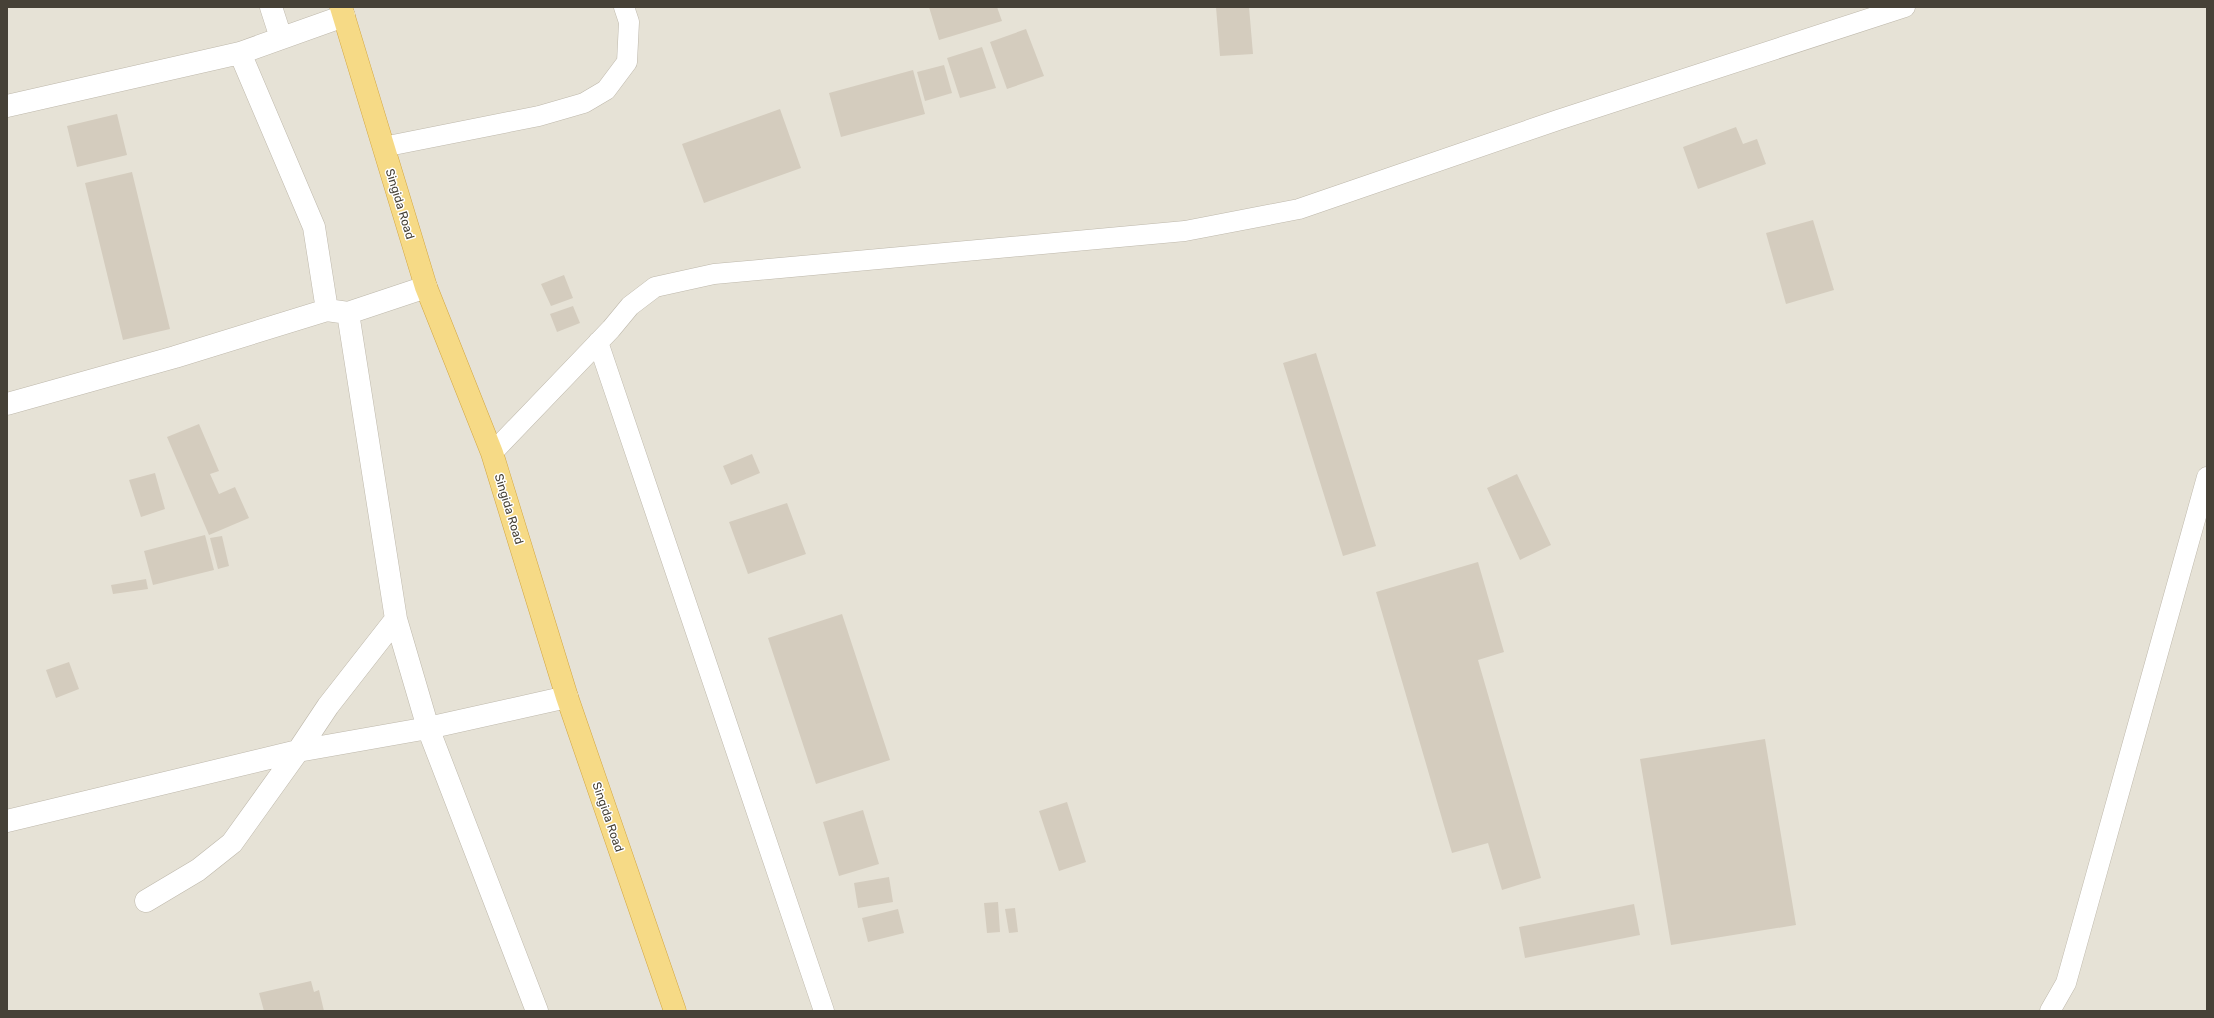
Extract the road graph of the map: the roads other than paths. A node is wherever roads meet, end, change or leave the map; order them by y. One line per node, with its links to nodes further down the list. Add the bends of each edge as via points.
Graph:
1 (271, 7): 5 (street)
2 (624, 7): 8 (lane, via 629,22 627,62 606,90 584,103 539,116)
3 (1905, 7): 11 (lane, via 1299,209 1185,230 714,274 655,287 630,306)
4 (342, 12): 5 (street); 8 (highway, Singida Road)
5 (281, 38): 6 (street)
6 (240, 53): 7 (street); 10 (street, via 314,226)
7 (7, 106)
8 (383, 147): 9 (highway, Singida Road)
9 (426, 287): 10 (street); 13 (highway, Singida Road)
10 (337, 311): 12 (street); 15 (street)
11 (598, 342): 13 (lane); 23 (lane)
12 (7, 404)
13 (492, 453): 16 (highway, Singida Road)
14 (2207, 476): 24 (lane, via 2066,983)
15 (396, 619): 17 (street); 18 (street, via 328,706)
16 (567, 697): 17 (street); 22 (highway, Singida Road)
17 (428, 728): 18 (street); 21 (street)
18 (298, 751): 19 (street); 20 (street, via 232,843 198,870)
19 (7, 821)
20 (146, 901)
21 (537, 1011)
22 (675, 1011)
23 (824, 1011)
24 (2050, 1011)

